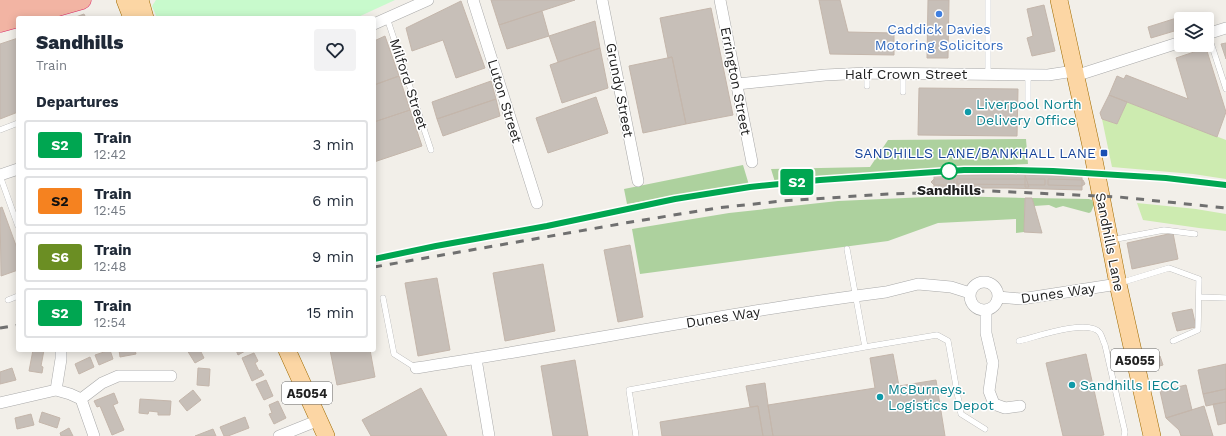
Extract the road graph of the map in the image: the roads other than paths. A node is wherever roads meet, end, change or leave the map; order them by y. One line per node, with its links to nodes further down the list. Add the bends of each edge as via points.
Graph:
1 (18, 0): 12 (highway)
2 (41, 0): 12 (highway)
3 (82, 0): 13 (highway)
4 (125, 0): 14 (main road)
5 (140, 0): 15 (main road)
6 (428, 0): 17 (street)
7 (473, 0): 40 (street, Luton Street)
8 (602, 0): 39 (street, Grundy Street)
9 (720, 0): 28 (street, Errington Street)
10 (988, 0): 25 (lane)
11 (1059, 0): 26 (main road, Sandhills Lane / A5055)
12 (0, 12): 16 (highway)
13 (25, 16)
14 (131, 16)
15 (144, 16)
16 (16, 17)
17 (388, 18): 18 (street); 35 (lane, Milford Street)
18 (376, 23)
19 (1226, 28): 20 (street)
20 (1214, 32)
21 (1174, 44): 26 (street, Half Crown Street)
22 (1214, 52): 30 (lane)
23 (867, 73): 24 (street, Half Crown Street); 28 (street, Half Crown Street); 29 (lane)
24 (903, 74): 25 (street, Half Crown Street); 31 (lane)
25 (988, 74): 27 (street, Half Crown Street)
26 (1075, 74): 27 (street, Half Crown Street); 43 (main road, Sandhills Lane / A5055)
27 (1028, 75): 32 (lane)
28 (737, 84): 36 (street, Errington Street)
29 (867, 86)
30 (1226, 89)
31 (903, 92)
32 (1028, 101)
33 (16, 124): 34 (lane)
34 (0, 130)
35 (431, 150)
36 (752, 162)
37 (16, 169): 38 (street)
38 (0, 176): 41 (lane)
39 (638, 181)
40 (537, 202)
41 (16, 220)
42 (1195, 234): 43 (lane, via 1164,230)
43 (1109, 241): 45 (main road, Sandhills Lane / A5055)
44 (847, 249): 47 (lane)
45 (1118, 284): 48 (street, Dunes Way, via 1021,299); 50 (lane, via 1169,268 1199,279); 75 (main road, Sandhills Lane / A5055)
46 (970, 293): 47 (street, Dunes Way, via 951,287 918,284); 48 (street, via 977,284 986,283 994,288); 54 (street, via 974,306)
47 (855, 296): 57 (lane); 60 (street, Dunes Way)
48 (998, 296): 54 (street, via 994,306)
49 (16, 297): 53 (lane)
50 (1198, 297): 52 (lane); 56 (lane, via 1198,330)
51 (383, 298): 61 (lane, via 394,354)
52 (1226, 298)
53 (8, 300)
54 (986, 310): 66 (street, via 986,333 993,363 989,391 994,404 1005,408)
55 (1019, 341): 74 (lane, via 1079,327 1091,327 1100,333 1110,367)
56 (1172, 341)
57 (865, 347): 68 (lane, via 937,335 948,341 961,414); 73 (lane, via 629,390)
58 (61, 352): 63 (street)
59 (288, 352): 67 (main road, A5054)
60 (476, 359): 61 (street, Dunes Way); 72 (street)
61 (416, 368)
62 (171, 376): 64 (street, via 118,376 102,383)
63 (56, 390): 64 (street); 65 (street)
64 (81, 399): 69 (street)
65 (0, 403)
66 (1020, 406)
67 (319, 420): 70 (street); 71 (main road, A5054)
68 (985, 429)
69 (94, 436)
70 (279, 436)
71 (326, 436)
72 (489, 436)
73 (636, 436)
74 (1124, 436)
75 (1152, 436)

